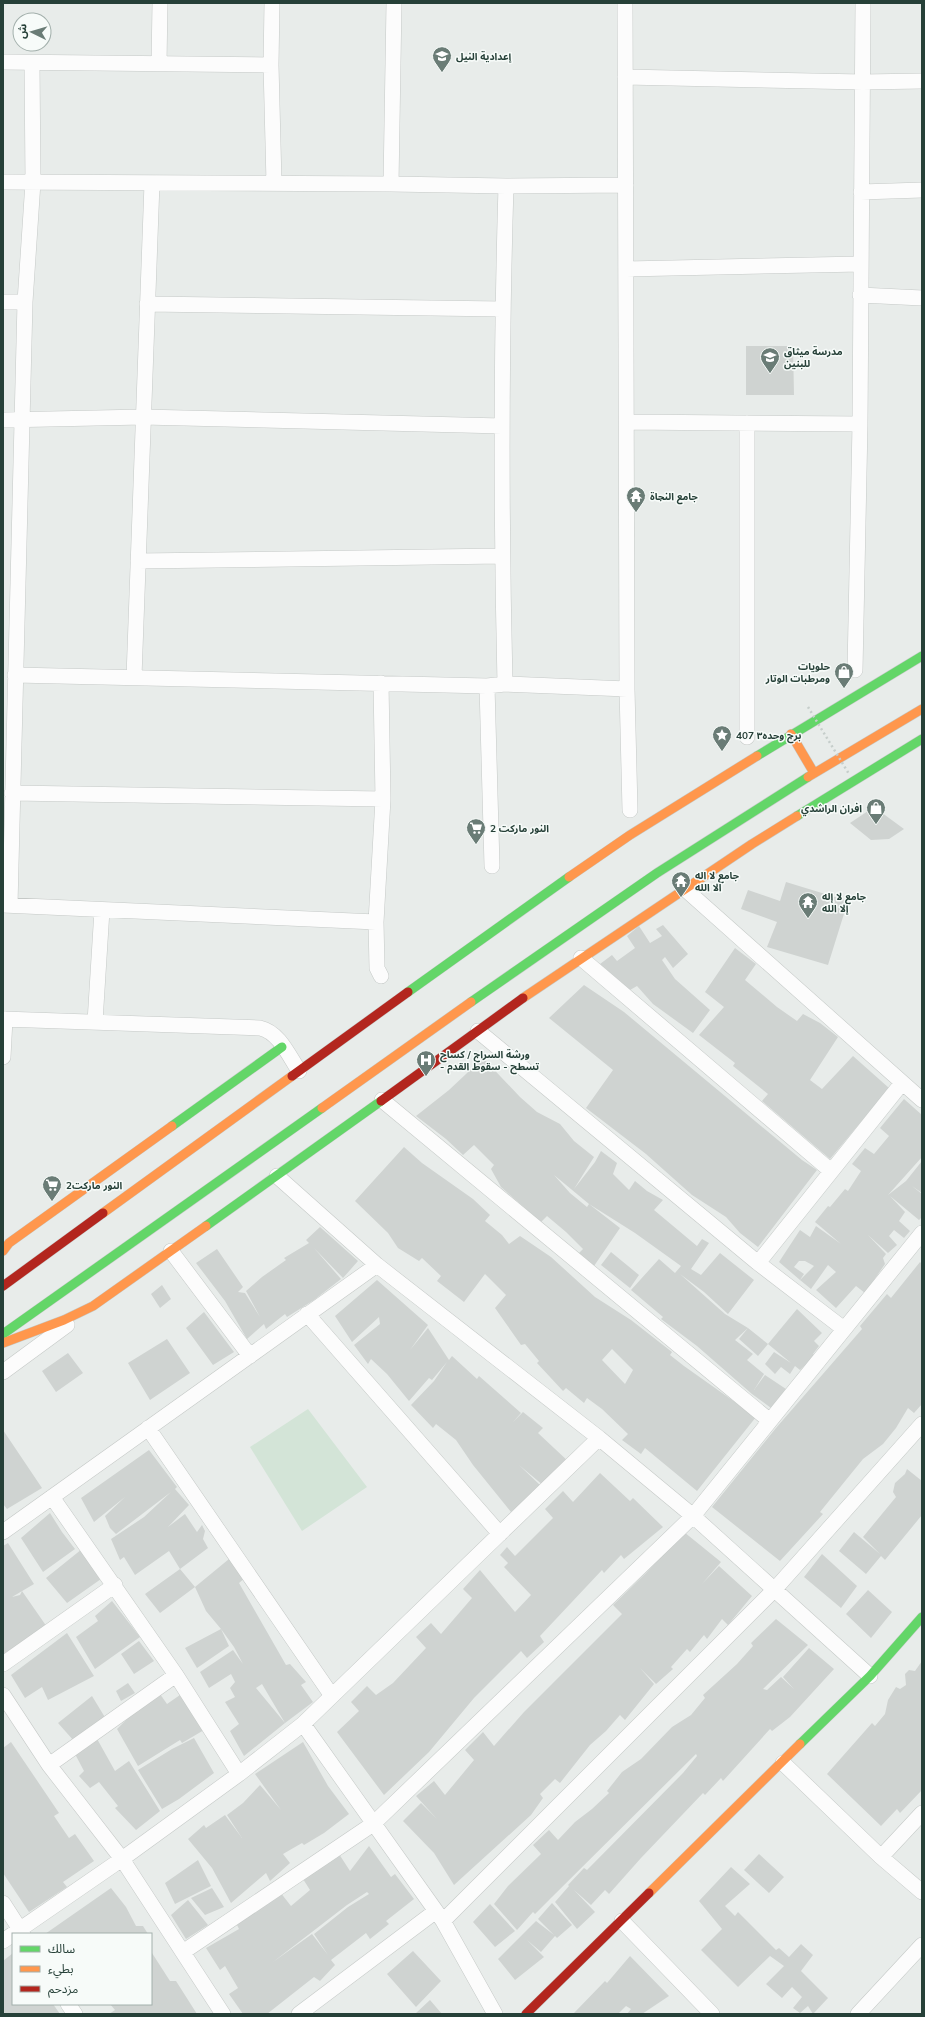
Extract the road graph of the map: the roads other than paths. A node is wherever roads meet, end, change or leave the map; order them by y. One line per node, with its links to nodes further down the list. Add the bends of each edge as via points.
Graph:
1 (160, 3): 8 (street)
2 (272, 3): 9 (street)
3 (394, 3): 17 (street)
4 (625, 3): 10 (street)
5 (863, 3): 12 (street)
6 (3, 62): 7 (street)
7 (32, 63): 8 (street); 14 (street)
8 (159, 64): 9 (street)
9 (271, 65): 16 (street)
10 (625, 77): 12 (street); 18 (street)
11 (922, 81): 12 (street)
12 (862, 82): 21 (street)
13 (3, 182): 14 (street)
14 (33, 182): 15 (street); 27 (street)
15 (152, 183): 16 (street); 28 (street)
16 (274, 183): 17 (street)
17 (391, 184): 19 (street)
18 (626, 185): 19 (street); 23 (street)
19 (506, 186): 29 (street)
20 (922, 190): 21 (street)
21 (861, 192): 22 (street)
22 (861, 264): 23 (street); 24 (street)
23 (626, 269): 33 (street)
24 (860, 295): 25 (street); 35 (street)
25 (922, 298)
26 (3, 302): 27 (street)
27 (25, 302): 32 (street)
28 (147, 304): 29 (street); 30 (street)
29 (502, 309): 36 (street)
30 (143, 417): 32 (street); 36 (street); 38 (street)
31 (3, 420): 32 (street)
32 (22, 420): 41 (street)
33 (627, 422): 34 (street); 46 (street)
34 (747, 423): 35 (street); 49 (street)
35 (860, 424): 40 (street)
36 (502, 426): 37 (street)
37 (502, 556): 38 (street); 44 (street)
38 (138, 561): 42 (street)
39 (922, 656): 48 (main road)
40 (855, 670)
41 (15, 675): 42 (street); 52 (street)
42 (134, 677): 43 (street)
43 (381, 683): 45 (street); 53 (street)
44 (505, 684): 45 (street); 46 (street)
45 (488, 686): 55 (street)
46 (627, 689): 54 (street)
47 (922, 709): 51 (main road)
48 (791, 734): 51 (main road); 67 (main road, via 630,835 555,886)
49 (747, 737)
50 (922, 739): 56 (main road)
51 (814, 773): 82 (main road, via 657,873 550,946)
52 (12, 793): 53 (street); 57 (street)
53 (383, 799): 59 (street)
54 (630, 810)
55 (492, 866)
56 (686, 888): 60 (main road); 68 (street)
57 (6, 905): 58 (street)
58 (102, 910): 59 (street); 63 (street)
59 (376, 922): 61 (street, via 377,968)
60 (581, 958): 64 (main road); 71 (street)
61 (381, 976)
62 (4, 1019): 63 (street); 66 (street)
63 (94, 1022): 65 (street, via 260,1028 271,1032)
64 (478, 1030): 69 (main road); 76 (street)
65 (282, 1047): 67 (street); 74 (main road, via 9,1243)
66 (3, 1057)
67 (299, 1071): 78 (main road)
68 (902, 1083): 70 (street); 71 (street)
69 (382, 1100): 72 (main road); 86 (street)
70 (922, 1100)
71 (831, 1171): 76 (street)
72 (277, 1176): 75 (main road); 77 (street)
73 (920, 1241): 81 (street)
74 (3, 1251)
75 (171, 1251): 79 (main road); 84 (street)
76 (758, 1263): 81 (street)
77 (377, 1265): 80 (street); 89 (street)
78 (3, 1286)
79 (93, 1306): 83 (main road); 85 (street)
80 (307, 1314): 84 (street); 93 (street)
81 (844, 1329): 86 (street)
82 (3, 1334)
83 (3, 1343)
84 (250, 1356): 88 (street)
85 (3, 1372)
86 (770, 1421): 91 (street)
87 (922, 1424): 95 (street)
88 (148, 1428): 90 (street); 101 (street)
89 (599, 1438): 91 (street); 93 (street)
90 (52, 1497): 92 (street); 94 (street)
91 (693, 1516): 95 (street); 107 (street)
92 (3, 1532)
93 (500, 1534): 101 (street)
94 (115, 1585): 97 (street); 98 (street)
95 (775, 1589): 99 (street); 112 (street)
96 (922, 1617): 99 (main road)
97 (3, 1664)
98 (176, 1675): 104 (street); 105 (street)
99 (870, 1676): 103 (main road)
100 (3, 1695): 104 (street)
101 (332, 1696): 102 (street)
102 (303, 1724): 105 (street); 107 (street)
103 (783, 1763): 108 (street); 113 (main road)
104 (49, 1765): 109 (street)
105 (239, 1774): 109 (street)
106 (922, 1813): 108 (street)
107 (373, 1824): 112 (street); 118 (street)
108 (881, 1857): 110 (street)
109 (122, 1859): 114 (street); 118 (street)
110 (922, 1892)
111 (3, 1903): 114 (street)
112 (439, 1916): 123 (street); 124 (street)
113 (622, 1921): 120 (street); 125 (main road)
114 (21, 1932)
115 (12, 1936): 116 (street)
116 (3, 1941)
117 (922, 1945): 126 (street)
118 (183, 1952): 122 (street)
119 (69, 2005): 121 (street)
120 (709, 2013)
121 (75, 2014)
122 (223, 2014)
123 (299, 2014)
124 (495, 2014)
125 (526, 2014)
126 (858, 2014)

